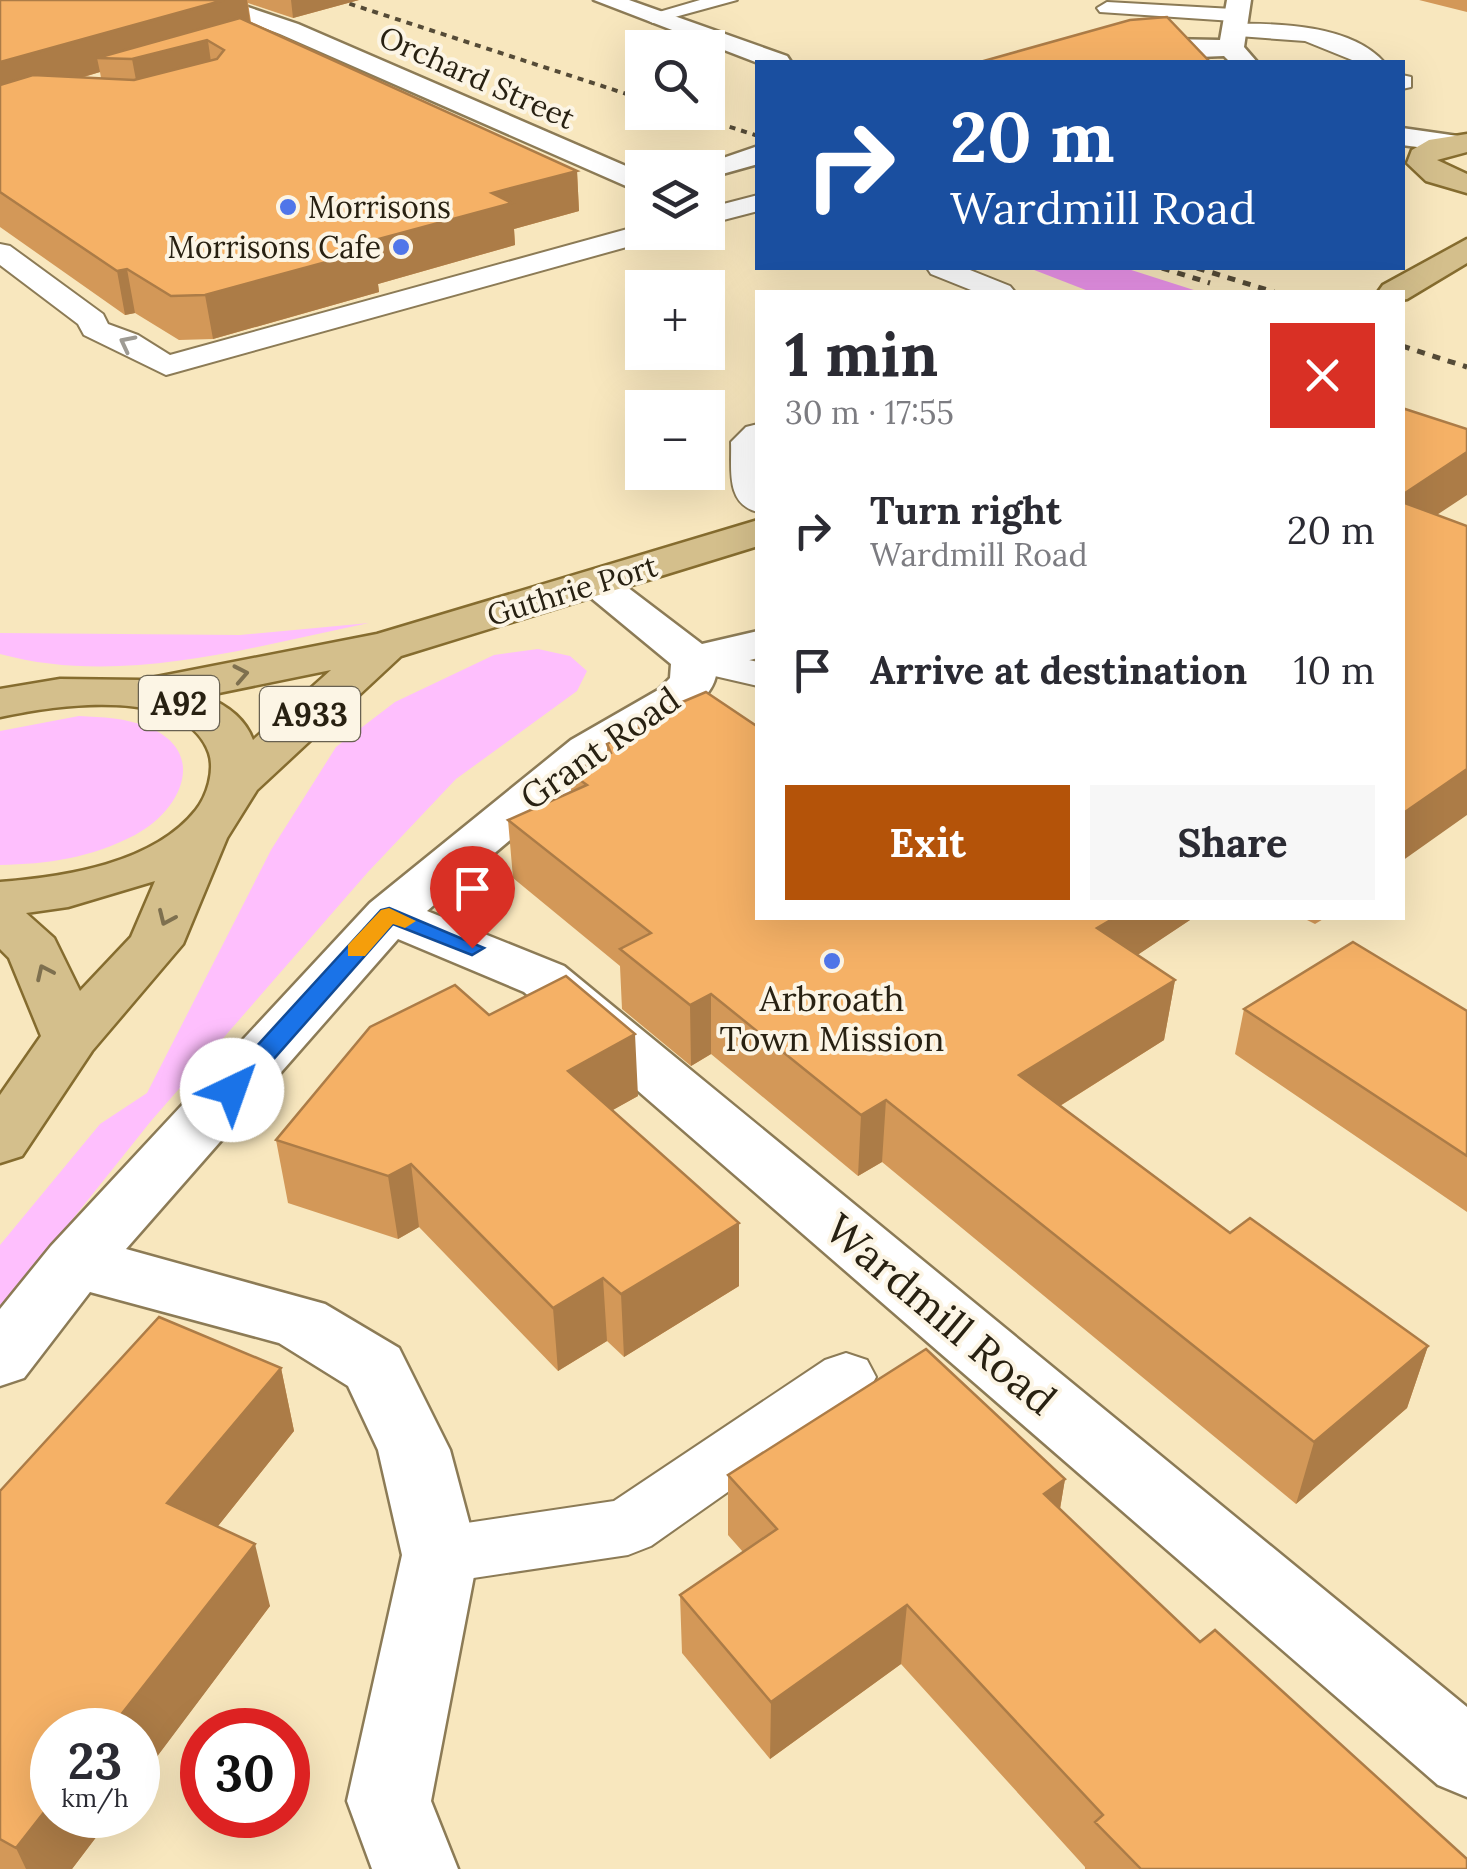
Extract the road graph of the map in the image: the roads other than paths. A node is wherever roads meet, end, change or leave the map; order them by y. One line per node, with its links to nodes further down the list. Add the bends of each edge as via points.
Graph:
1 (203, 0): 6 (street, Orchard Street)
2 (606, 0): 5 (street)
3 (727, 0): 5 (lane)
4 (1107, 8): 7 (lane)
5 (653, 17): 9 (street)
6 (289, 29): 8 (street); 17 (street, Orchard Street)
7 (1236, 31): 10 (street); 11 (lane, via 1316,34)
8 (242, 40)
9 (772, 60)
10 (1098, 60)
11 (1369, 60)
12 (1405, 136): 13 (street)
13 (1461, 143): 15 (main road)
14 (755, 156): 16 (street)
15 (1412, 158): 18 (main road)
16 (725, 164)
17 (625, 177)
18 (1462, 187)
19 (755, 204): 20 (lane)
20 (725, 212)
21 (625, 239): 25 (lane, one-way to 25, via 166,366 95,329)
22 (1467, 248): 28 (main road)
23 (0, 252): 25 (lane)
24 (946, 270): 27 (lane)
25 (30, 273): 26 (lane)
26 (0, 281)
27 (995, 290)
28 (1399, 290)
29 (755, 451): 30 (lane)
30 (755, 498)
31 (755, 533): 32 (main road, Guthrie Port / A933)
32 (595, 583): 34 (main road, Guthrie Port / A933); 35 (street, Grant Road)
33 (755, 645): 35 (street)
34 (386, 646): 37 (main road, Guthrie Port / A933, one-way to 34); 39 (main road, Guthrie Port / A933)
35 (694, 660): 36 (lane); 42 (street, Grant Road, via 693,681 675,700 588,750)
36 (755, 673)
37 (145, 693): 38 (main road, A92, via 105,689); 39 (main road, A92, via 207,718 226,736 236,758)
38 (6, 697)
39 (235, 783): 40 (main road, Guthrie Port)
40 (205, 828): 41 (main road, via 162,859 106,884); 44 (main road, one-way to 44, via 155,944)
41 (0, 899)
42 (389, 915): 46 (street, Grant Road); 50 (street, Wardmill Road, via 544,978)
43 (0, 919): 44 (main road, one-way to 43, via 34,950)
44 (71, 1037): 45 (main road)
45 (0, 1140)
46 (74, 1264): 47 (street, Grant Road); 49 (street, via 301,1323 374,1368 414,1450)
47 (0, 1359)
48 (846, 1377): 49 (lane, via 628,1527)
49 (440, 1555): 51 (street, via 388,1801)
50 (1467, 1758)
51 (415, 1869)

